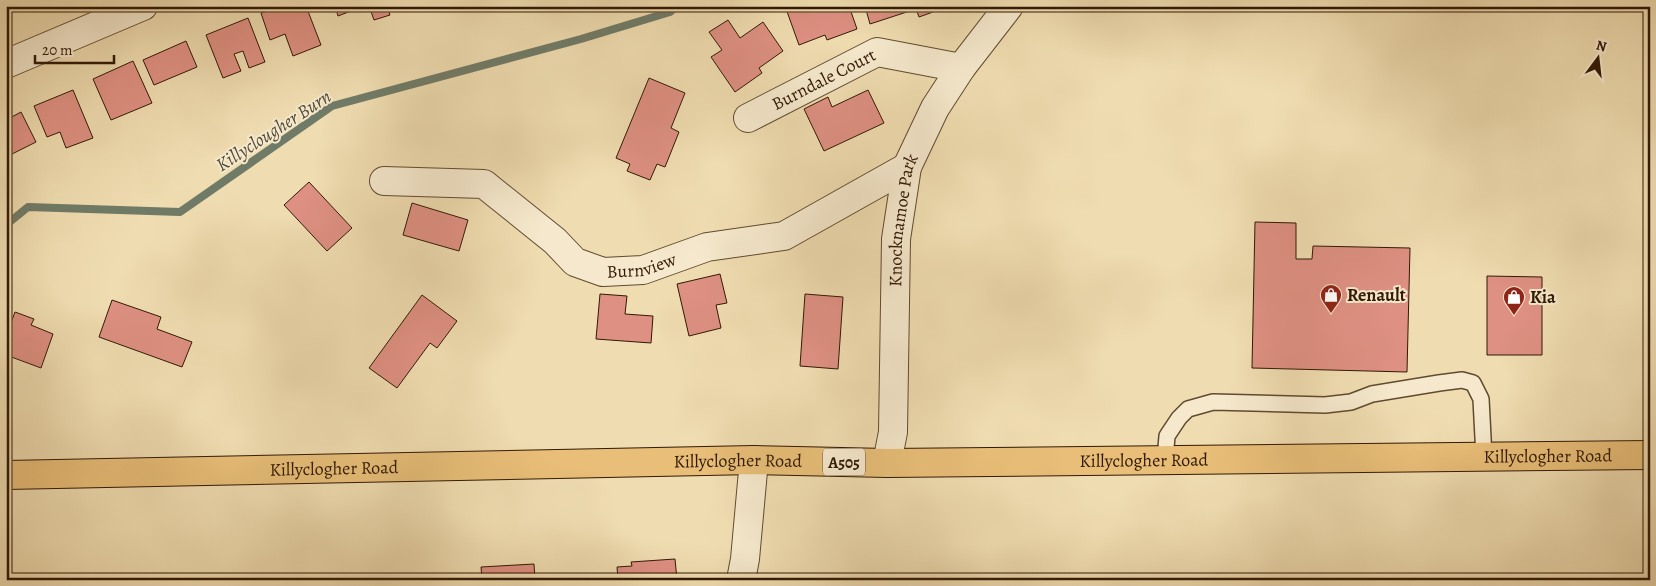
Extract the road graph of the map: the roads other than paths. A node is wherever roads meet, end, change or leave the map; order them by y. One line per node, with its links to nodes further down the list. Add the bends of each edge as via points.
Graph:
1 (143, 6): 3 (street)
2 (1009, 6): 4 (street, Knocknamoe Park)
3 (6, 64)
4 (960, 68): 5 (street, Burndale Court, via 877,52); 6 (street, Knocknamoe Park, via 935,108)
5 (748, 118)
6 (908, 167): 7 (street, Burnview, via 784,236 707,247 643,270 603,272 575,262 555,241 484,184); 12 (street, Knocknamoe Park, via 896,239 893,432)
7 (384, 181)
8 (1650, 456): 9 (highway, Killyclogher Road / A505)
9 (1484, 457): 11 (highway, Killyclogher Road / A505); 11 (lane, via 1481,398 1473,383 1462,380 1325,405 1213,402 1188,408 1167,436)
10 (754, 460): 12 (highway, Killyclogher Road / A505); 13 (highway, Killyclogher Road / A505); 14 (street)
11 (1166, 460): 12 (highway, Killyclogher Road / A505)
12 (887, 463)
13 (6, 475)
14 (741, 580)

